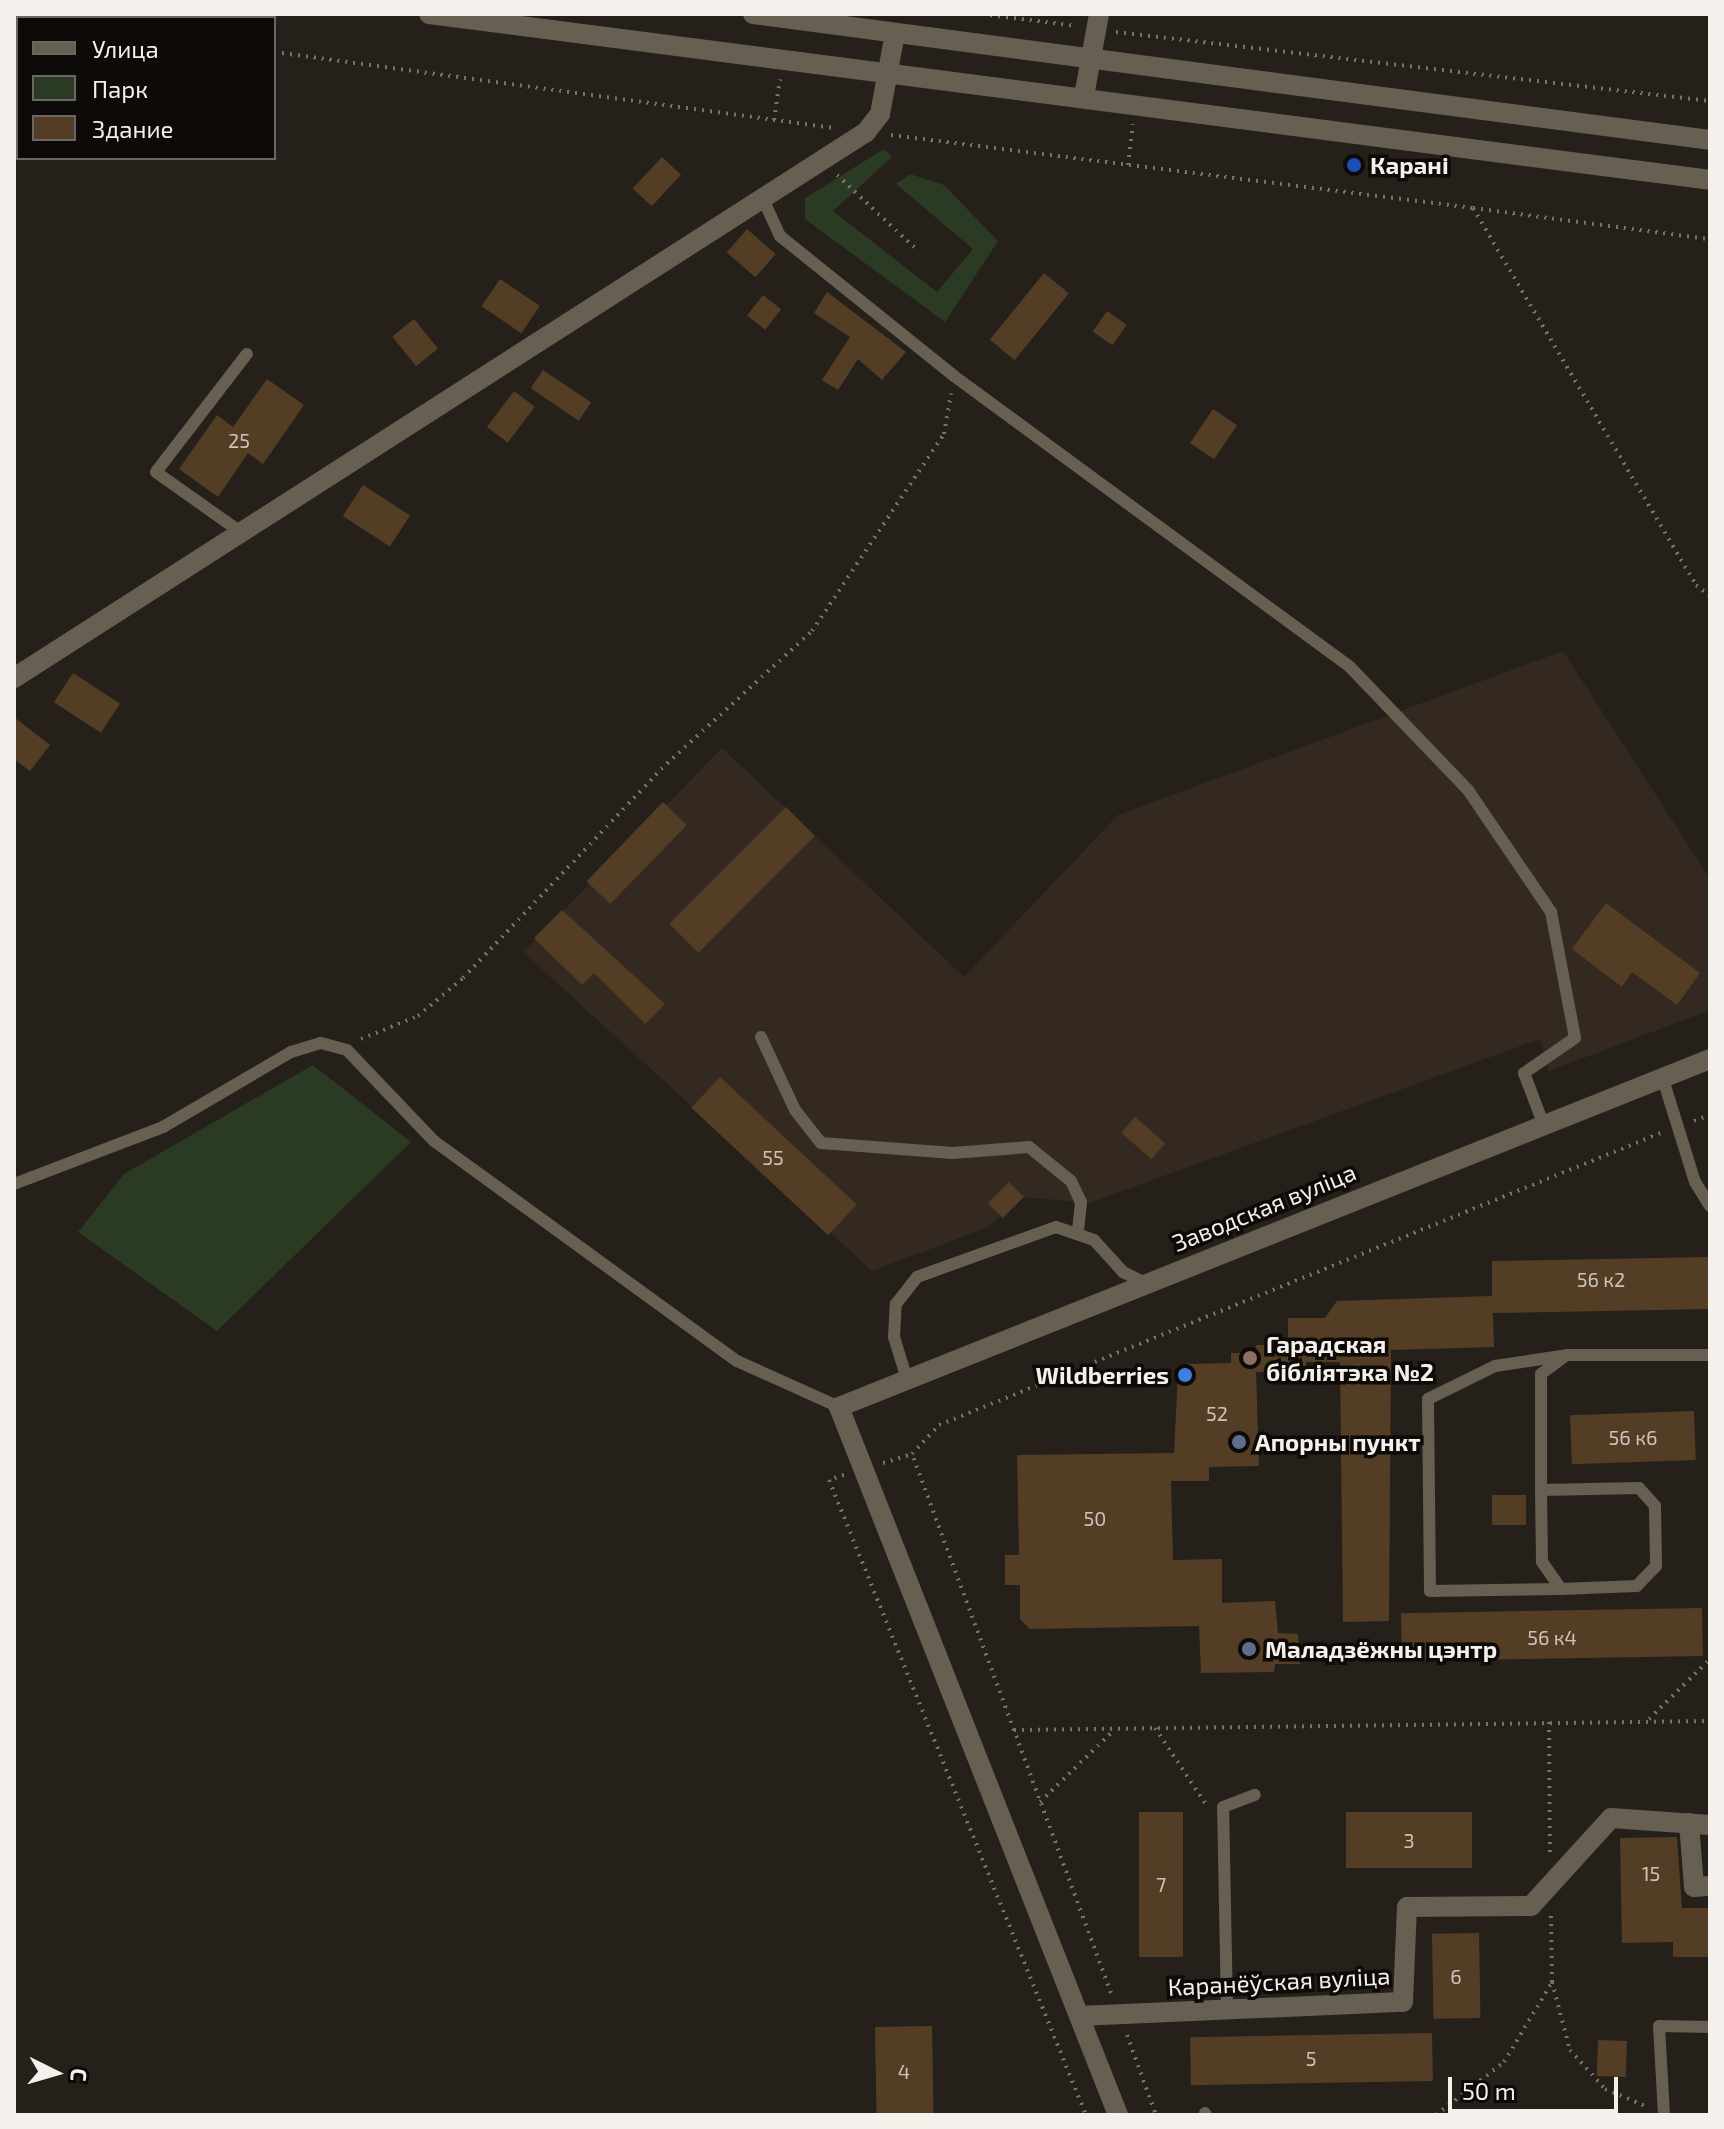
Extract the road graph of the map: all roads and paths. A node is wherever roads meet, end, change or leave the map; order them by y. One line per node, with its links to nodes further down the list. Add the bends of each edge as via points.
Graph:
1 (429, 14): 8 (street)
2 (753, 14): 5 (street)
3 (982, 14): 4 (path)
4 (1098, 21): 7 (street); 10 (path)
5 (895, 33): 7 (street); 8 (street)
6 (276, 52): 11 (path)
7 (1091, 58): 9 (street); 12 (street)
8 (888, 71): 9 (street); 11 (street, via 880,114)
9 (1084, 96): 14 (street)
10 (1710, 101)
11 (866, 132): 13 (street); 16 (path)
12 (1710, 140)
13 (823, 163): 15 (street); 18 (path)
14 (1710, 180)
15 (763, 199): 20 (lane, via 780,236); 21 (street)
16 (1473, 208): 17 (path); 22 (path, via 1696,585)
17 (1710, 239)
18 (915, 248)
19 (247, 354): 21 (lane, via 156,472)
20 (954, 376): 25 (path, via 944,434 812,631 661,769 463,978 418,1016 369,1033); 29 (lane, via 1350,667 1468,790 1551,912 1575,1038 1524,1073)
21 (242, 533): 23 (street)
22 (1710, 596)
23 (14, 678)
24 (761, 1037): 33 (lane, via 795,1110 821,1143 953,1153 1029,1147 1071,1181 1081,1202)
25 (347, 1050): 31 (lane, via 321,1043 291,1052 163,1127); 38 (lane, via 434,1141 724,1352)
26 (1710, 1059): 27 (street, Заводская вуліца)
27 (1662, 1076): 29 (street, Заводская вуліца); 30 (lane)
28 (1710, 1115): 30 (path)
29 (1543, 1123): 34 (street, Заводская вуліца)
30 (1678, 1127): 32 (lane); 39 (path, via 939,1425)
31 (14, 1184)
32 (1710, 1206)
33 (1078, 1231): 34 (lane, via 1123,1272); 37 (lane, via 1033,1231 900,1290 894,1337)
34 (1146, 1283): 37 (street, Заводская вуліца)
35 (1566, 1355): 36 (lane); 41 (lane, via 1541,1374); 42 (lane, via 1495,1366 1428,1399 1430,1591)
36 (1710, 1355)
37 (907, 1379): 38 (street, Заводская вуліца)
38 (839, 1407): 40 (street)
39 (912, 1454): 40 (path); 49 (path)
40 (864, 1469): 59 (street); 62 (path, via 829,1480)
41 (1541, 1490): 42 (lane, via 1542,1562); 42 (lane, via 1639,1488 1655,1506 1656,1566 1637,1586)
42 (1561, 1589)
43 (1710, 1659): 44 (path)
44 (1647, 1720): 45 (path); 46 (path)
45 (1710, 1721)
46 (1549, 1722): 47 (path); 54 (path)
47 (1155, 1728): 48 (path); 52 (path, via 1203,1802)
48 (1116, 1729): 49 (path); 51 (path)
49 (1014, 1730): 51 (path)
50 (1255, 1795): 52 (lane, via 1223,1807)
51 (1040, 1802): 58 (path)
52 (1223, 1820): 57 (lane)
53 (1700, 1824): 54 (street, Каранёўская вуліца, via 1611,1818); 55 (street, Каранёўская вуліца, via 1694,1887)
54 (1551, 1885): 56 (path); 57 (street, Каранёўская вуліца, via 1531,1906 1407,1907 1403,2002)
55 (1710, 1886)
56 (1552, 1982): 61 (path, via 1570,2050 1605,2089); 65 (path, via 1504,2062)
57 (1227, 2010): 58 (street, Каранёўская вуліца)
58 (1119, 2014): 59 (street, Каранёўская вуліца); 64 (path)
59 (1079, 2016): 63 (street)
60 (1710, 2027): 61 (lane, via 1659,2026)
61 (1664, 2114)
62 (1086, 2115)
63 (1118, 2115)
64 (1156, 2115)
65 (1436, 2115)

